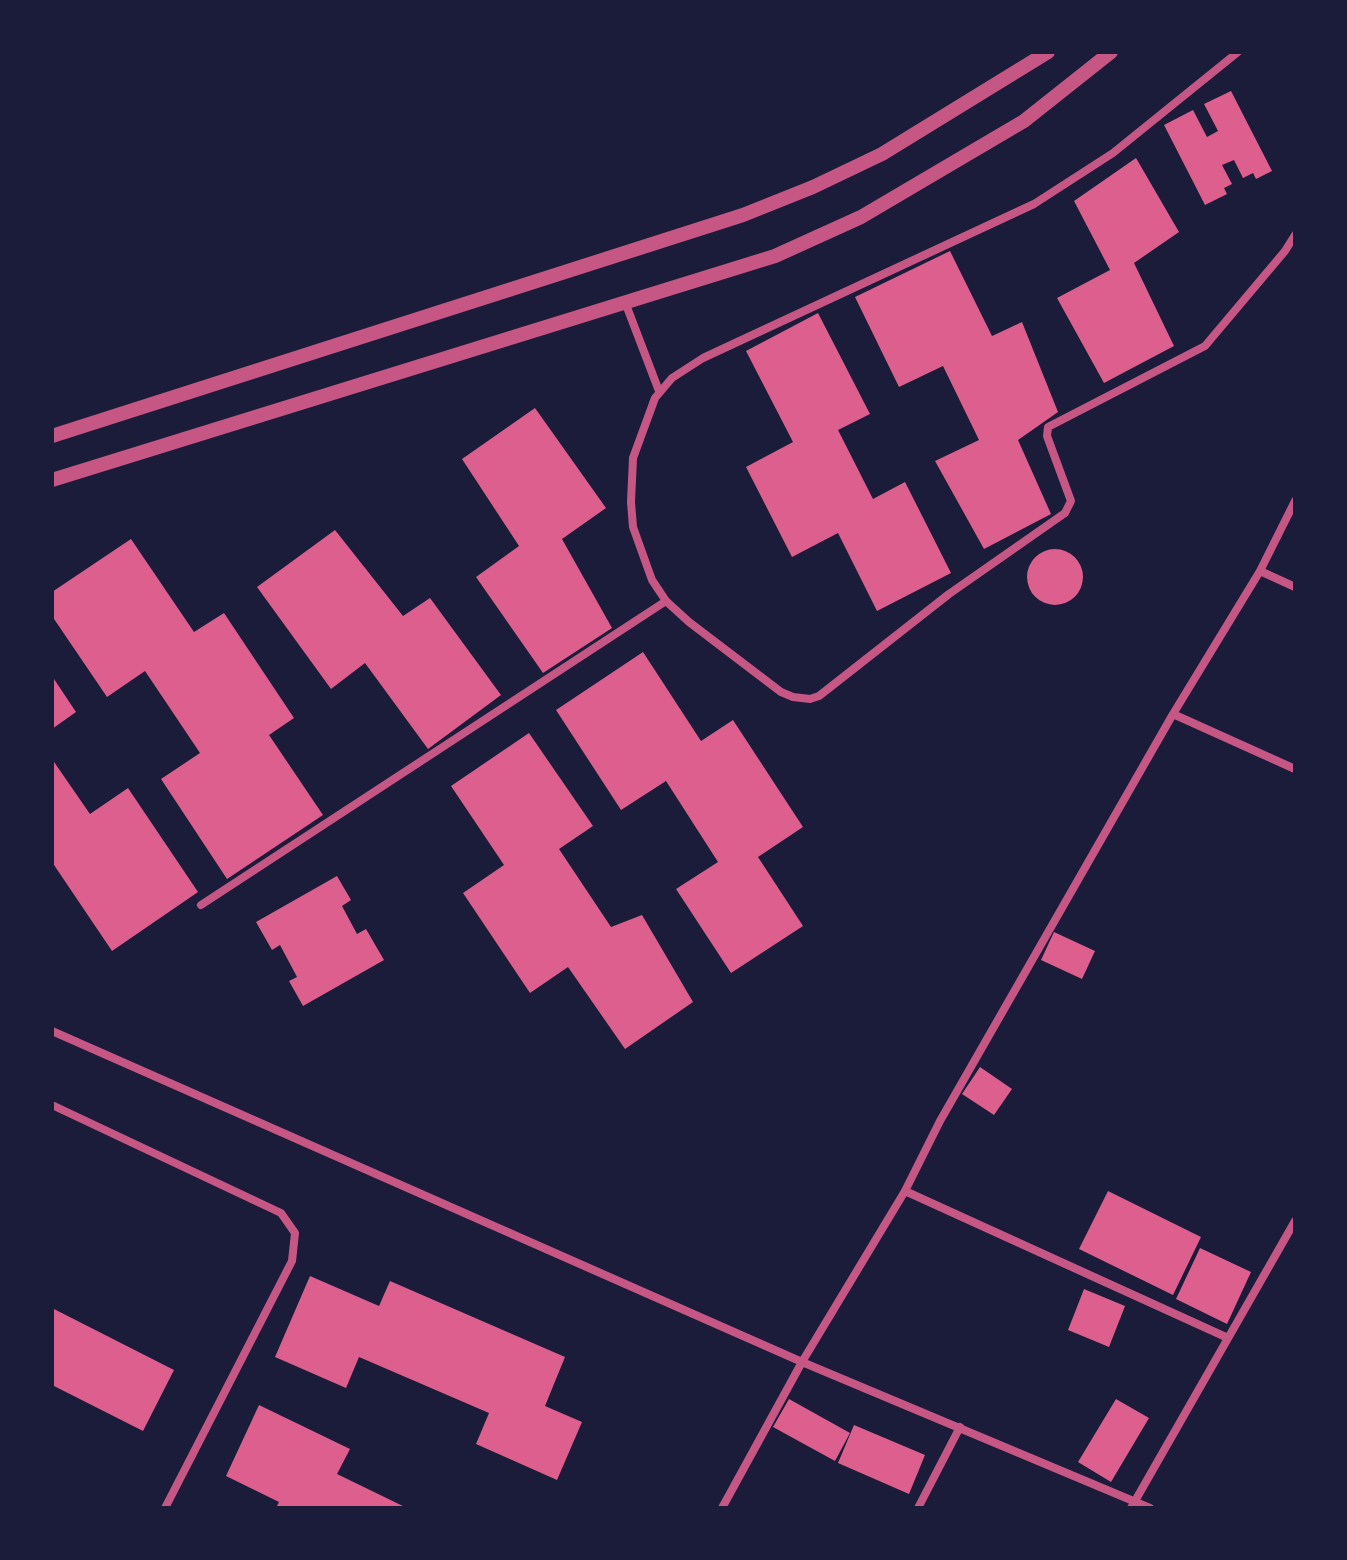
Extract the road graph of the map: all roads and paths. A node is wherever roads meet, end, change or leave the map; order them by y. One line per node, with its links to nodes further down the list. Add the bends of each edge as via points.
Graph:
1 (1048, 52): 7 (street, via 882,154 757,209)
2 (1111, 52): 5 (street, via 1024,121 861,217 775,256)
3 (1238, 52): 6 (street, via 1060,189 703,358)
4 (1295, 235): 12 (street, via 1205,346 1048,427 1071,501 1065,513 949,594 819,696 781,692)
5 (625, 301): 6 (street); 8 (street)
6 (659, 391): 12 (street, via 633,458 631,502 633,527 652,580)
7 (52, 436)
8 (52, 480)
9 (1295, 501): 10 (street)
10 (1260, 571): 11 (street); 13 (street)
11 (1295, 587)
12 (666, 601): 15 (street)
13 (1173, 714): 14 (street); 18 (street, via 947,1107)
14 (1295, 769)
15 (201, 905)
16 (52, 1031): 21 (street)
17 (52, 1105): 24 (street, via 281,1213 295,1233 292,1261)
18 (905, 1191): 20 (street); 21 (street)
19 (1295, 1221): 20 (street)
20 (1228, 1338): 23 (street)
21 (802, 1362): 22 (street); 25 (street)
22 (960, 1427): 23 (street); 26 (street)
23 (1134, 1504): 27 (street)
24 (165, 1508)
25 (722, 1508)
26 (918, 1508)
27 (1150, 1508)

